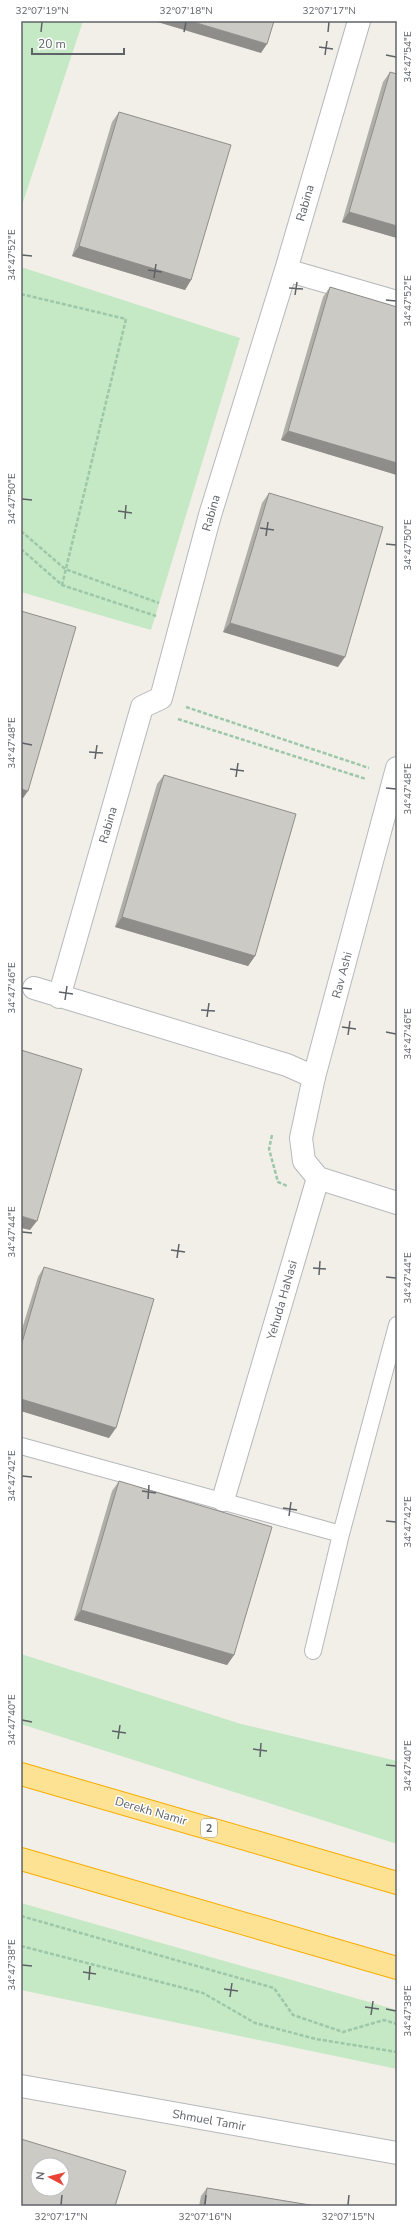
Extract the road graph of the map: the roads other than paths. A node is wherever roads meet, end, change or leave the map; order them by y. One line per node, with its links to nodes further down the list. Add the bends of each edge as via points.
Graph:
1 (359, 21): 2 (street, Rabina)
2 (286, 270): 3 (street); 6 (street, Rabina, via 210,515 183,618 170,701 142,706)
3 (397, 302)
4 (396, 772): 7 (street, Rav Ashi)
5 (34, 988): 6 (street)
6 (59, 997): 7 (street, via 287,1065)
7 (314, 1077): 8 (street, Rav Ashi, via 301,1138 304,1161)
8 (318, 1178): 9 (street); 12 (street, Yehuda HaNasi)
9 (397, 1203)
10 (397, 1325): 13 (lane)
11 (21, 1446): 12 (lane)
12 (224, 1500): 13 (lane)
13 (341, 1534): 14 (lane)
14 (313, 1651)
15 (21, 1774): 17 (highway, Derekh Namir / 2)
16 (21, 1859): 18 (highway)
17 (397, 1883)
18 (397, 1968)
19 (21, 2086): 20 (street, Shmuel Tamir)
20 (397, 2153)

